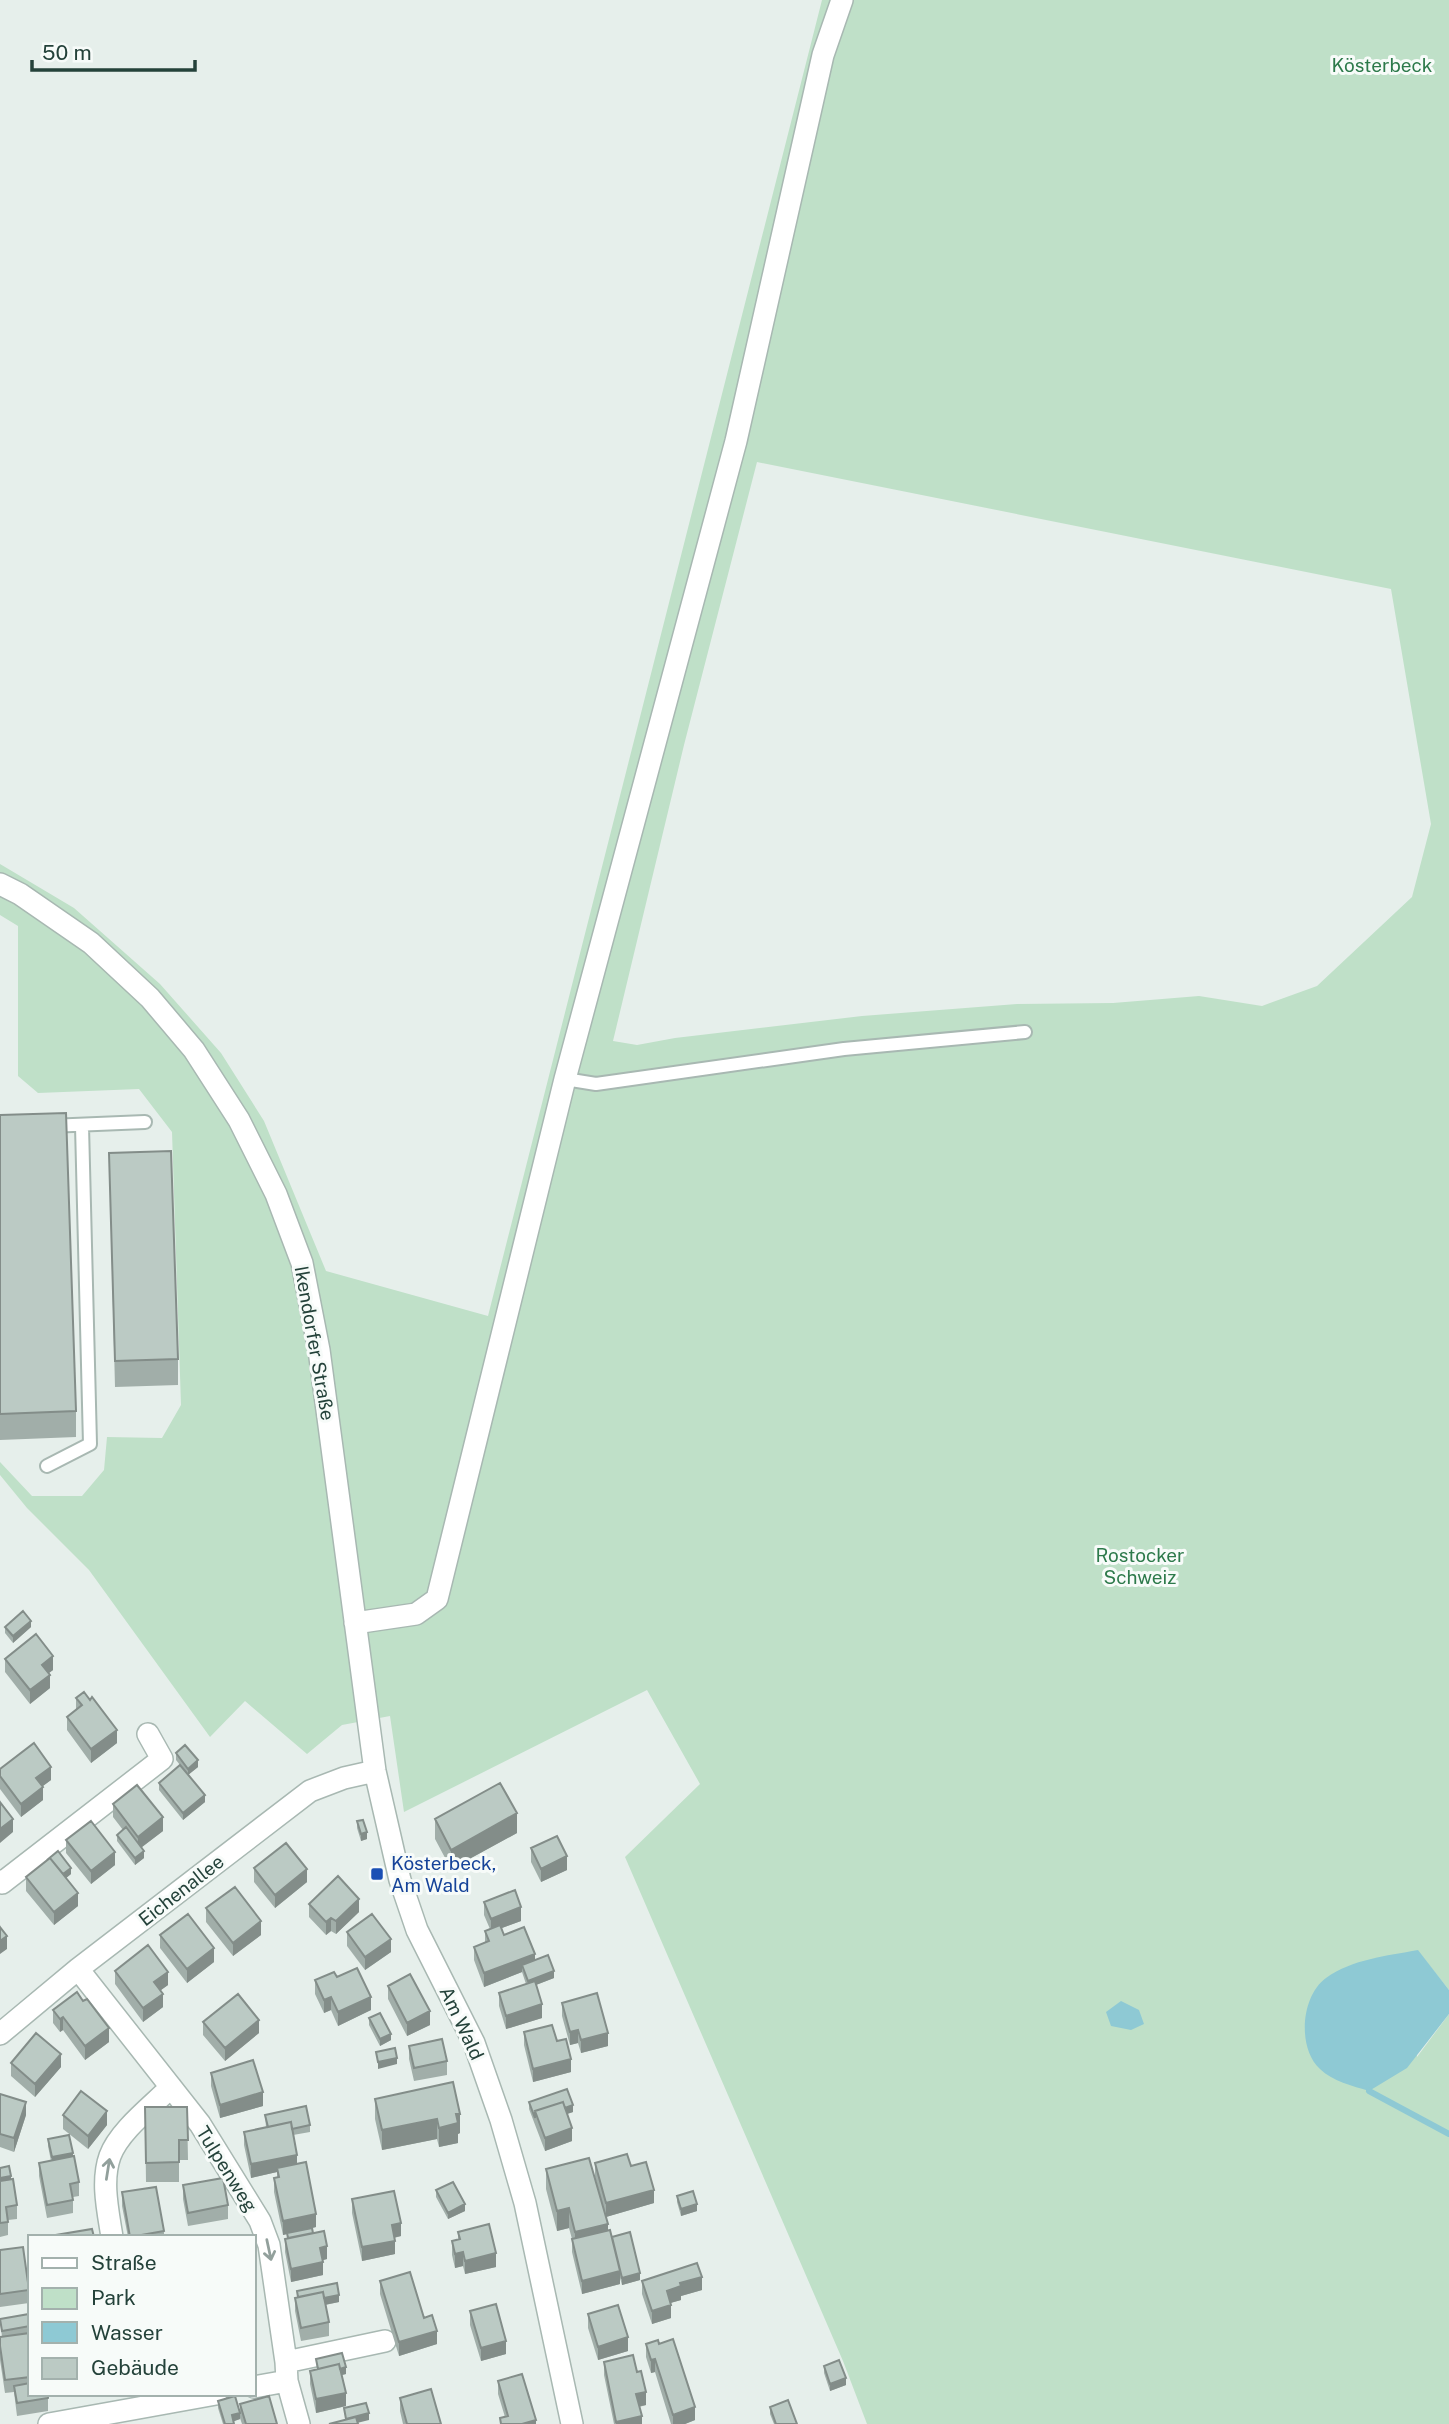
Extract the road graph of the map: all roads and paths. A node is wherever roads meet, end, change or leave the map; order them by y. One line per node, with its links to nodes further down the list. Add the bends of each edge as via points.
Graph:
1 (842, 0): 4 (street, via 823,55 736,441)
2 (0, 884): 9 (street, Ikendorfer Straße, via 91,943 150,998 194,1050 239,1120 276,1194 302,1263 319,1350)
3 (1025, 1032): 4 (lane, via 844,1049 596,1084)
4 (565, 1079): 9 (street, via 437,1599 416,1614)
5 (145, 1122): 7 (lane)
6 (41, 1126): 7 (lane)
7 (82, 1126): 8 (lane, via 90,1444)
8 (47, 1466)
9 (355, 1623): 11 (street, Am Wald)
10 (148, 1734): 12 (street, via 162,1759)
11 (375, 1771): 13 (street, Eichenallee, via 310,1791); 24 (street, Am Wald, via 400,1880 417,1930 474,2043 501,2120 525,2203)
12 (1, 1882)
13 (78, 1969): 14 (street, Eichenallee); 15 (street, Tulpenweg)
14 (0, 2034)
15 (171, 2087): 16 (street, one-way to 15, via 106,2176 110,2155 122,2136); 18 (street, Tulpenweg, one-way to 18, via 200,2124 260,2221 269,2245)
16 (112, 2235)
17 (385, 2342): 18 (street)
18 (286, 2372): 19 (street); 23 (street, Tulpenweg)
19 (256, 2386)
20 (205, 2396): 21 (street)
21 (137, 2409): 22 (street)
22 (49, 2424)
23 (299, 2424)
24 (572, 2424)

